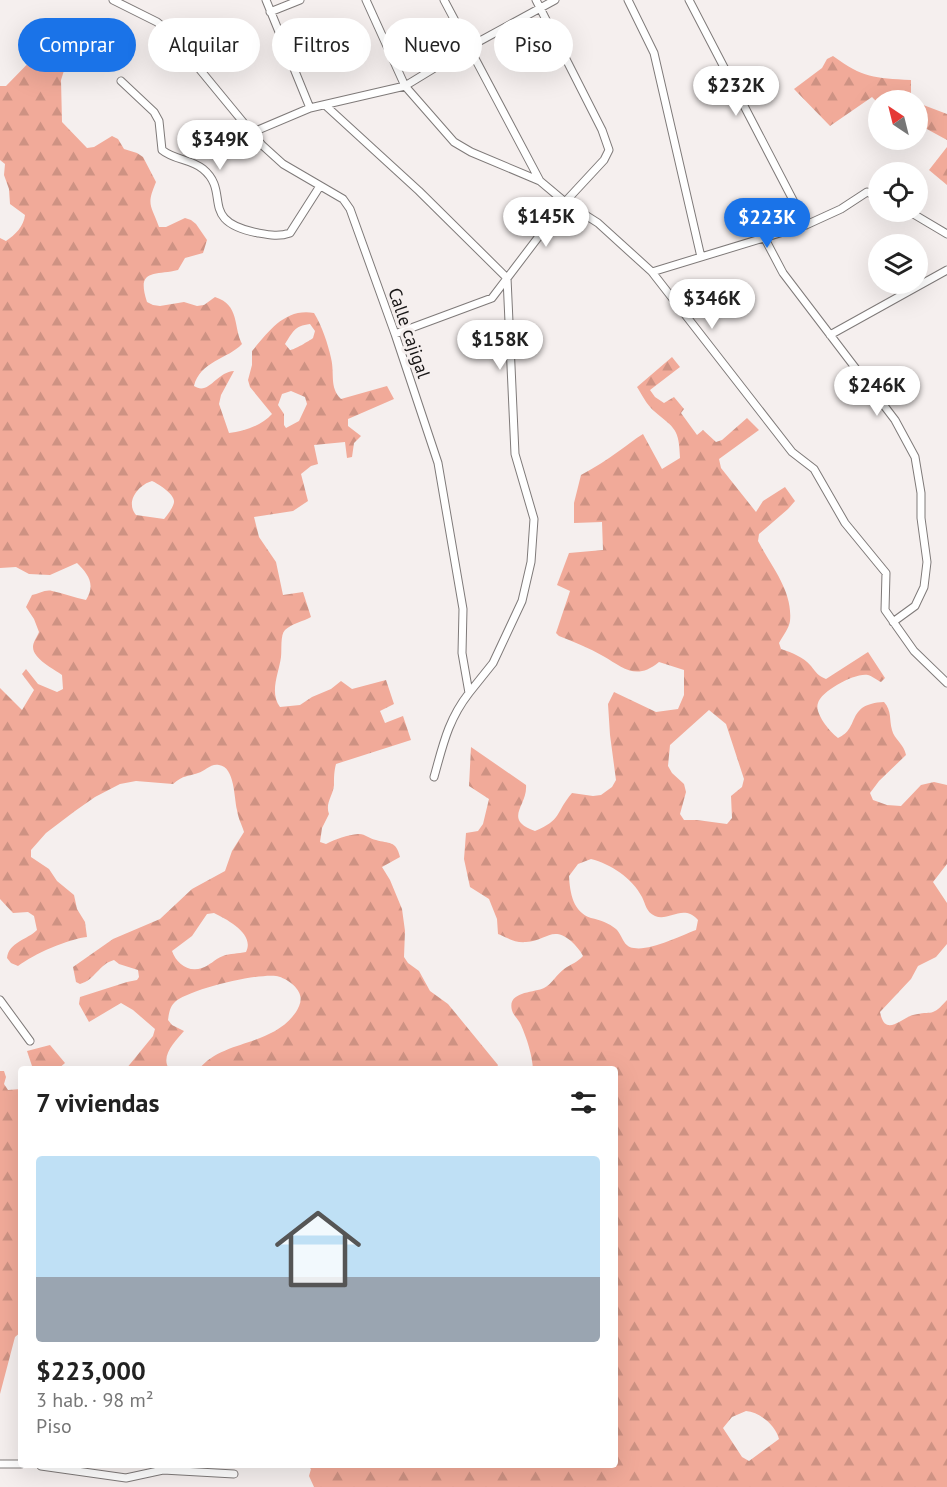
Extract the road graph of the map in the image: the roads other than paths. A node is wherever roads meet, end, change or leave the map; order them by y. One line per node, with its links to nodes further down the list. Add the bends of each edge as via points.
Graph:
1 (113, 0): 20 (street, Calle cajigal, via 169,32)
2 (266, 0): 11 (street)
3 (300, 0): 11 (street)
4 (366, 0): 17 (street)
5 (444, 0): 12 (street)
6 (536, 0): 10 (street)
7 (555, 0): 10 (street)
8 (628, 0): 29 (street, via 654,53)
9 (689, 0): 26 (street)
10 (540, 8): 13 (street); 24 (street, via 609,150)
11 (270, 12): 19 (street)
12 (454, 18)
13 (482, 39)
14 (482, 71): 21 (street)
15 (427, 72): 17 (street)
16 (122, 81): 22 (street, via 154,112 159,121 162,150 206,171 214,185 220,212 234,226 271,235 290,233)
17 (405, 86): 18 (street); 21 (street, via 454,142)
18 (325, 105): 19 (street); 32 (street)
19 (310, 108): 20 (street)
20 (251, 133): 22 (street, Calle cajigal, via 283,164)
21 (540, 181): 24 (street)
22 (320, 186): 33 (street, Calle cajigal, via 343,199 350,209)
23 (868, 192): 26 (street)
24 (565, 202): 31 (street, via 598,223); 32 (street)
25 (927, 222): 27 (street)
26 (806, 225): 28 (street)
27 (947, 234)
28 (764, 237): 29 (street); 34 (street, via 783,273)
29 (701, 257): 31 (street)
30 (947, 270): 34 (street)
31 (652, 272): 35 (street, via 792,452 814,469 845,523 886,573 885,610)
32 (507, 278): 33 (street, via 492,298); 37 (street, via 515,454 534,519 531,562 522,601 493,663)
33 (395, 334): 37 (street, Calle cajigal, via 438,463 463,609 462,653)
34 (831, 335): 35 (street, via 895,420 915,457 927,562 924,587 915,606)
35 (893, 622): 36 (street, via 914,651)
36 (947, 683)
37 (468, 693): 38 (street, via 448,727)
38 (434, 777)
39 (0, 1000): 40 (street)
40 (30, 1041)
41 (0, 1464): 42 (street)
42 (18, 1464)
43 (55, 1468): 44 (street, via 126,1478 163,1470)
44 (234, 1474)

